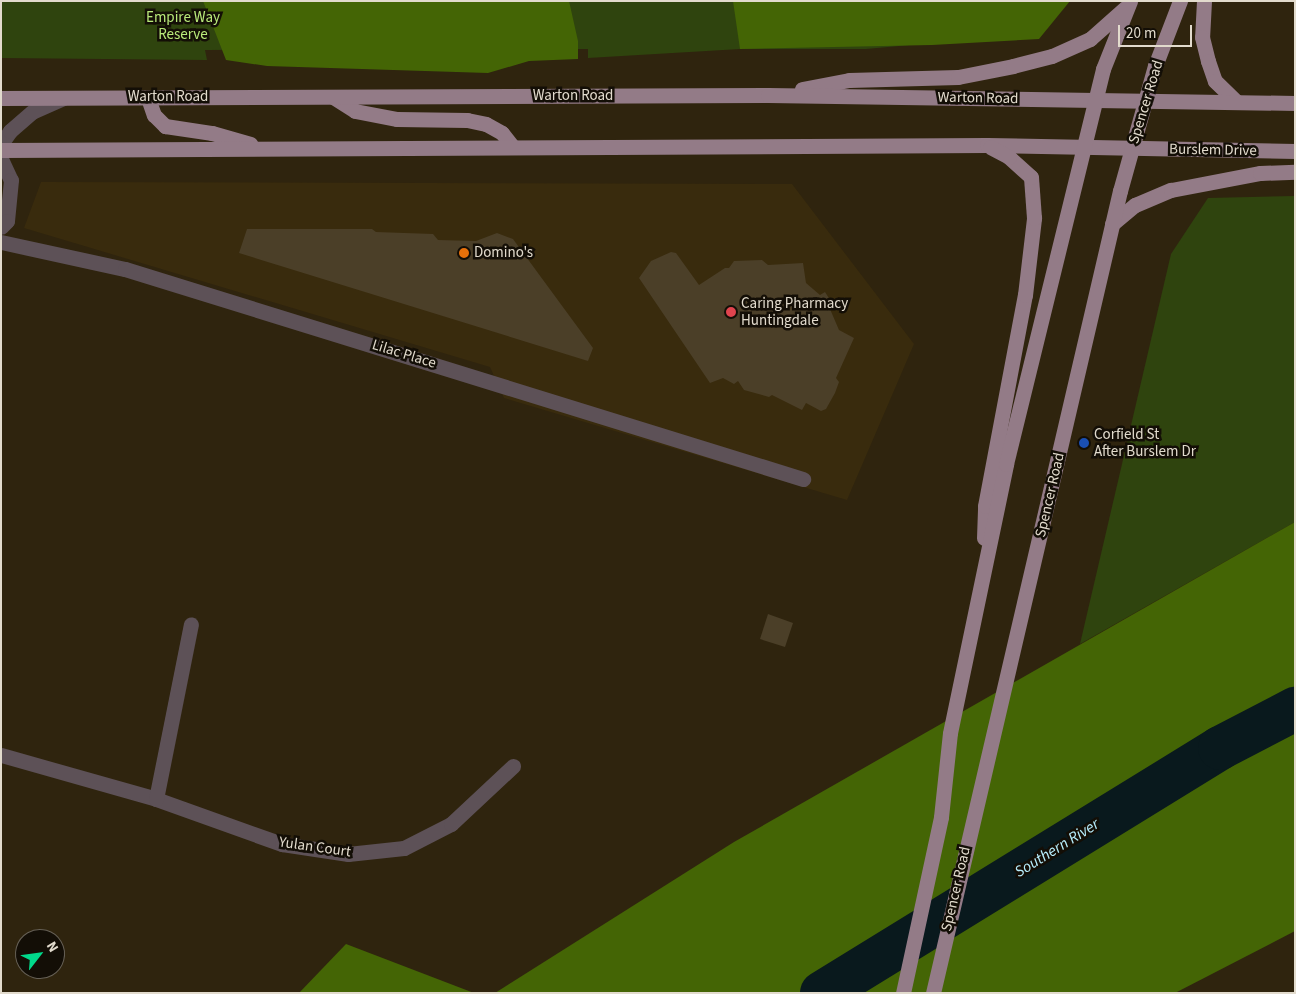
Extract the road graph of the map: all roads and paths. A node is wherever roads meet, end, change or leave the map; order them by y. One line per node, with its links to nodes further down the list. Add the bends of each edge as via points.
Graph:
1 (1180, 1): 10 (main road, Spencer Road)
2 (1204, 1): 11 (main road, via 1202,37 1208,61 1215,81)
3 (1129, 3): 4 (main road, via 1090,38 1052,56 1013,66 958,77 849,80); 9 (main road, Spencer Road, via 1105,61)
4 (768, 95): 5 (main road, Warton Road); 9 (main road, Warton Road)
5 (333, 97): 8 (main road, Warton Road); 15 (main road, via 355,111 397,119 467,120 486,124 502,133)
6 (1, 98): 7 (main road, Warton Road)
7 (63, 98): 8 (main road, Warton Road); 13 (street, via 32,112)
8 (148, 98): 18 (main road, via 154,115 165,126 212,133)
9 (1095, 100): 10 (main road, Warton Road); 16 (main road, Spencer Road)
10 (1146, 101): 11 (main road); 17 (main road, Spencer Road)
11 (1237, 102): 12 (main road)
12 (1295, 103)
13 (1, 144)
14 (986, 145): 15 (main road); 16 (main road); 27 (main road, via 1008,157 1032,177 1034,218 1025,295 985,506)
15 (512, 146): 18 (main road)
16 (1083, 147): 17 (main road); 27 (main road, Spencer Road)
17 (1132, 148): 20 (main road, Burslem Drive); 23 (main road, Spencer Road)
18 (266, 149): 19 (main road)
19 (1, 150)
20 (1295, 151)
21 (1, 159): 24 (street, via 11,180 8,221)
22 (1295, 172): 23 (main road, via 1260,173 1171,190 1135,205)
23 (1112, 224): 33 (main road, Spencer Road)
24 (1, 227)
25 (1, 242): 26 (street, Lilac Place, via 125,269)
26 (803, 479)
27 (986, 560): 32 (main road, Spencer Road, via 950,733 941,817)
28 (191, 624): 31 (street)
29 (1, 755): 31 (street, Yulan Court)
30 (513, 766): 31 (street, Yulan Court, via 451,824 404,848 348,854 282,844)
31 (156, 799)
32 (903, 993)
33 (933, 993)

